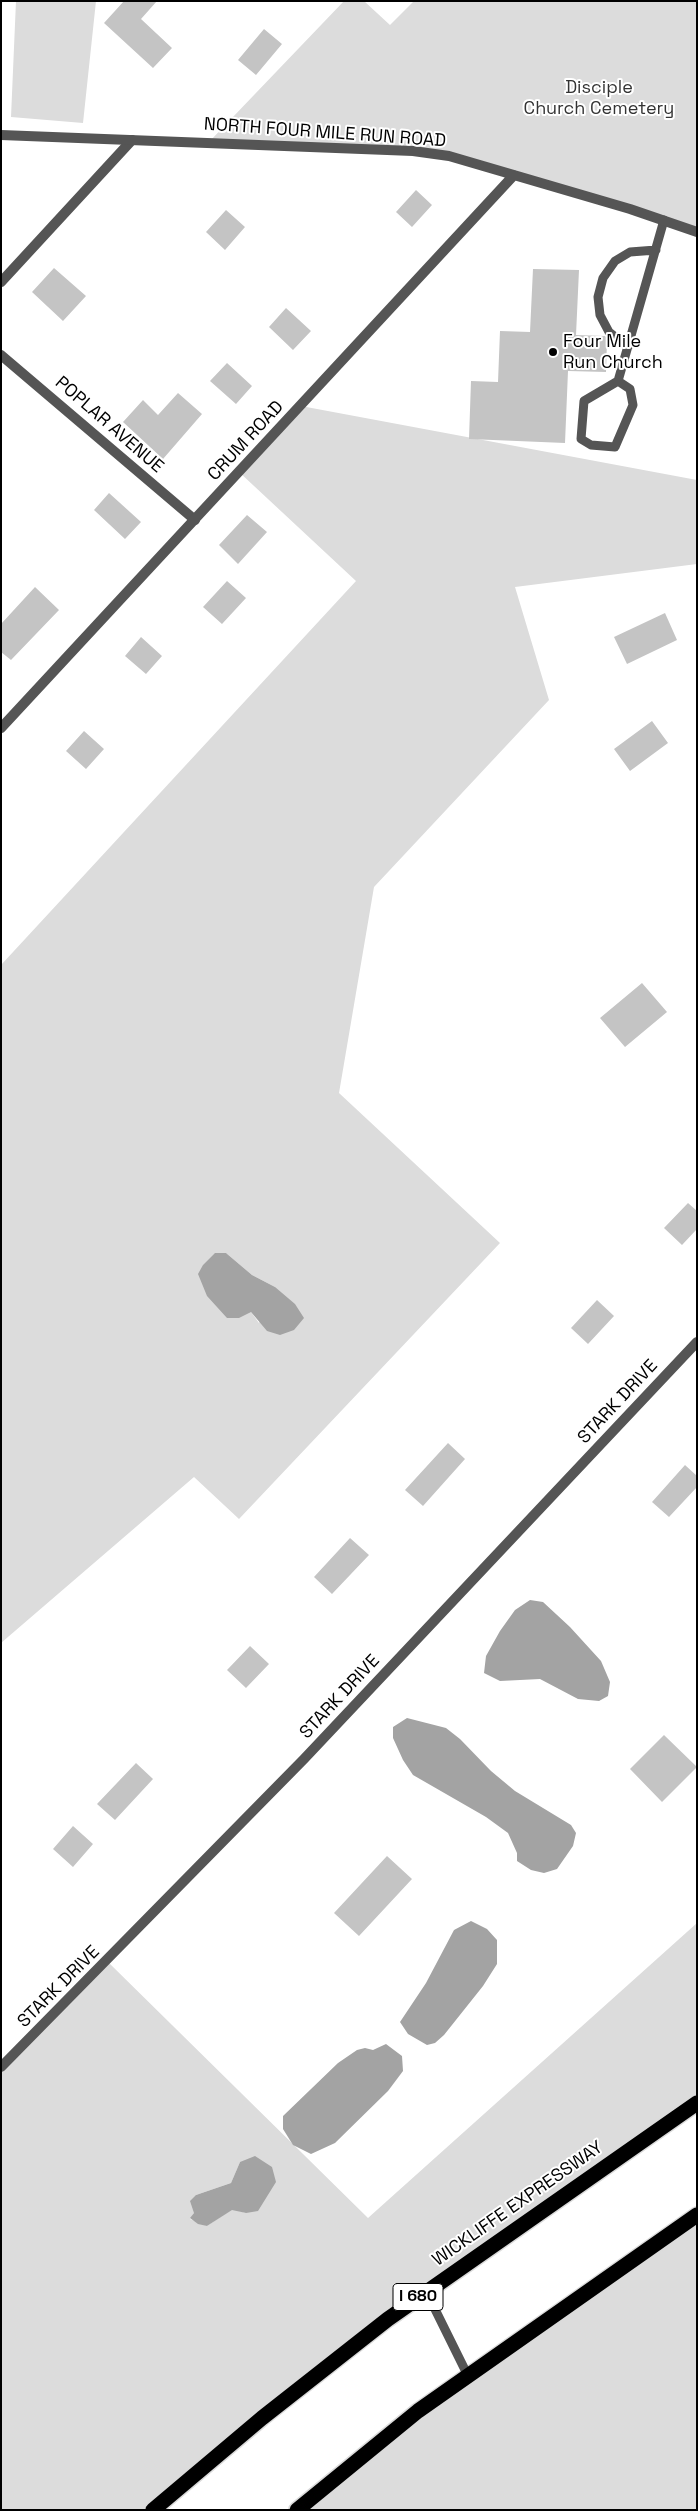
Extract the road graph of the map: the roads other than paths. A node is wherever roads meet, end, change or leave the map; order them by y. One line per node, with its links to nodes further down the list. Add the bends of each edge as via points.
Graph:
1 (1, 135): 2 (street, NORTH FOUR MILE RUN ROAD)
2 (132, 140): 3 (street, NORTH FOUR MILE RUN ROAD, via 413,151 449,156); 7 (street)
3 (514, 175): 4 (street, NORTH FOUR MILE RUN ROAD); 11 (street, CRUM ROAD)
4 (664, 220): 5 (street, NORTH FOUR MILE RUN ROAD); 6 (lane)
5 (697, 232)
6 (656, 250): 8 (lane); 8 (lane, via 630,252 616,261 603,278 598,296 600,316 609,332)
7 (1, 282)
8 (628, 347): 10 (lane)
9 (1, 355): 11 (street, POPLAR AVENUE)
10 (618, 381): 10 (lane, via 584,402 581,439 591,445 615,447 633,406 630,389)
11 (194, 520): 12 (street, CRUM ROAD)
12 (1, 728)
13 (697, 1342): 14 (street, STARK DRIVE, via 304,1759)
14 (1, 2067)
15 (697, 2103): 17 (highway, WICKLIFFE EXPRESSWAY / I 680)
16 (697, 2215): 18 (highway)
17 (426, 2291): 18 (lane); 19 (highway, WICKLIFFE EXPRESSWAY / I 680, via 262,2418)
18 (468, 2376): 20 (highway, via 418,2411)
19 (153, 2510)
20 (298, 2510)

